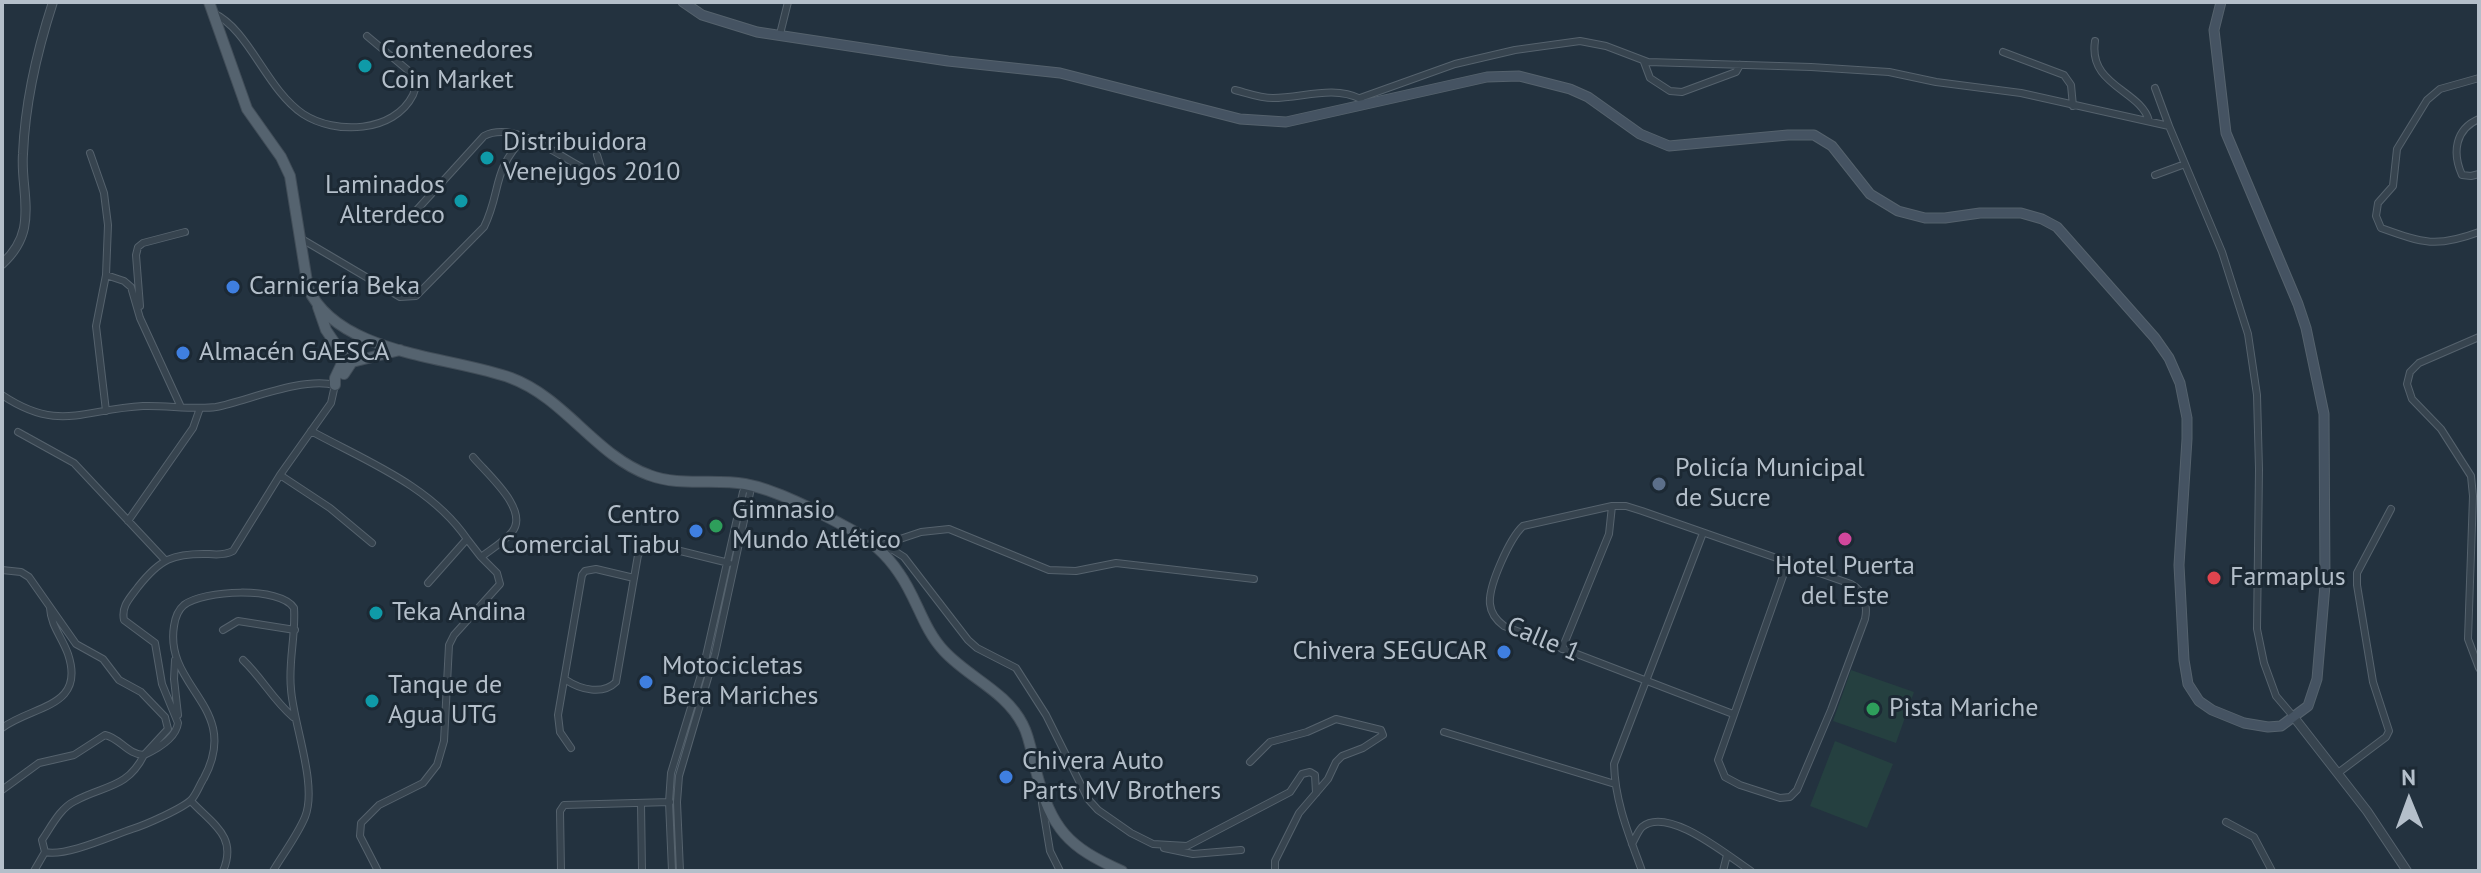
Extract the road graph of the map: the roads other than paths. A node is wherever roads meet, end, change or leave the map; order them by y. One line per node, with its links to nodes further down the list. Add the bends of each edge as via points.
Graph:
1 (53, 2): 30 (street, via 28,103 22,156 24,229)
2 (683, 2): 6 (main road, via 707,17)
3 (788, 2): 6 (street)
4 (2221, 2): 72 (main road, via 2214,30 2226,133 2298,304 2324,414 2326,543 2317,679 2308,706)
5 (211, 8): 7 (street, via 233,26 288,101 312,119 333,125 379,124 404,108 416,87 410,72); 29 (main road, via 247,109 290,176)
6 (780, 34): 15 (main road, via 1060,73 1240,119 1286,122)
7 (367, 36)
8 (2095, 41): 18 (street, via 2100,70 2147,113)
9 (2003, 52): 16 (street, via 2064,75)
10 (1644, 62): 11 (street); 11 (street, via 1650,78 1676,92 1736,72); 15 (street, via 1590,41 1547,44 1455,64)
11 (1740, 65): 16 (street, via 1875,70)
12 (2479, 78): 28 (street, via 2440,89 2427,100 2397,149 2393,186 2378,203 2376,216 2381,228 2425,244 2448,243)
13 (2155, 88): 19 (street)
14 (1235, 90): 15 (street, via 1268,98 1340,92)
15 (1362, 101): 72 (main road, via 1487,77 1519,76 1588,97 1640,134 1669,146 1814,135 1832,146 1875,199 1915,216 2014,212 2052,224 2155,338 2180,383 2187,439 2179,565 2188,684 2204,705 2244,723 2281,726)
16 (2073, 106): 18 (street)
17 (2479, 119): 24 (street, via 2462,129 2457,165 2462,175)
18 (2149, 121): 19 (street)
19 (2169, 126): 23 (street)
20 (525, 137): 22 (street, via 595,174 602,171); 26 (street, via 503,131 484,136); 29 (street, via 497,176 484,227 416,296 400,297)
21 (90, 153): 31 (street, via 104,193)
22 (597, 155)
23 (2185, 164): 25 (street); 72 (street, via 2222,252 2248,334 2257,395 2257,629 2276,696)
24 (2479, 174)
25 (2155, 175)
26 (414, 213)
27 (185, 232): 33 (street, via 138,247)
28 (2479, 232)
29 (300, 238): 32 (main road, via 305,277)
30 (2, 264)
31 (106, 275): 33 (street, via 131,287); 40 (street, via 96,326)
32 (318, 305): 35 (main road, via 343,328); 36 (main road, via 326,330 343,355)
33 (141, 322): 38 (street)
34 (2479, 337): 68 (street, via 2419,363 2407,384 2412,399 2441,429 2471,476 2468,639)
35 (403, 349): 36 (main road, via 352,362); 45 (main road, via 526,385 648,475 680,482)
36 (335, 385): 39 (street, via 307,385); 41 (street, via 331,403)
37 (2, 395): 40 (street, via 40,415)
38 (180, 405): 39 (street); 40 (street)
39 (200, 408): 48 (street, via 193,428)
40 (106, 411)
41 (311, 431): 44 (street); 50 (street, via 413,487)
42 (18, 432): 48 (street, via 74,463)
43 (473, 457): 53 (street, via 517,511 512,533)
44 (280, 475): 51 (street); 54 (street, via 233,551)
45 (747, 484): 52 (main road, via 851,529); 56 (street); 57 (street, via 750,493)
46 (1612, 506): 49 (street, Calle 1); 65 (street, via 1609,534); 65 (street, Calle 1, via 1523,526 1515,533 1491,590 1494,619)
47 (2391, 509): 80 (street, via 2357,573 2373,682 2389,731)
48 (128, 521): 54 (street)
49 (1703, 533): 55 (street, Calle 1); 70 (street)
50 (467, 539): 53 (street); 61 (street)
51 (372, 543)
52 (876, 547): 60 (street, via 949,529 1049,570 1116,563); 82 (main road, via 900,574 941,648 1003,698 1025,727); 90 (street, via 904,557 968,640 1016,668 1088,799)
53 (481, 557): 98 (street, via 500,584 449,645 444,741 437,765 423,783 379,805 361,823 360,836)
54 (165, 560): 74 (street, via 122,612 130,627 155,643 162,684)
55 (1788, 562): 71 (street); 71 (street, Calle 1, via 1858,588 1867,610 1831,710 1790,797 1725,777 1718,760)
56 (727, 563): 57 (street); 59 (street, via 652,546 640,551); 86 (street, via 704,665 671,773)
57 (736, 565): 87 (street, via 679,776)
58 (2, 570): 62 (street, via 29,577)
59 (634, 578): 69 (street, via 616,682 598,690); 69 (street, via 596,569 582,575)
60 (1254, 579)
61 (428, 583)
62 (50, 608): 75 (street, via 50,620 70,662 70,685 47,707); 78 (street, via 76,644 103,659 119,680 141,692 165,717 168,729)
63 (223, 630): 64 (street, via 238,621)
64 (295, 630): 66 (street, via 294,608 283,599 246,593 195,599 179,610); 73 (street)
65 (1562, 649): 70 (street, Calle 1)
66 (175, 660): 74 (street); 85 (street, via 216,734 215,753)
67 (243, 660): 73 (street)
68 (2479, 668)
69 (566, 680): 77 (street, via 558,725)
70 (1645, 682): 71 (street, Calle 1); 81 (street, via 1614,764)
71 (1733, 714)
72 (2293, 716): 80 (street)
73 (293, 717): 97 (street, via 300,731 307,812)
74 (178, 723): 78 (street, via 174,735)
75 (2, 728)
76 (1444, 732): 81 (street)
77 (571, 748)
78 (144, 755): 83 (street, via 105,735 74,755 39,763); 93 (street, via 123,781 63,809 42,840)
79 (1250, 762): 84 (street, via 1270,742 1336,719 1381,730 1383,735 1342,756)
80 (2338, 773): 110 (street)
81 (1615, 784): 91 (street)
82 (1041, 787): 103 (street, via 1050,851); 104 (main road, via 1071,843)
83 (2, 790)
84 (1316, 793): 90 (street, via 1315,775 1302,774 1290,792 1205,839 1187,846); 105 (street, via 1299,813)
85 (191, 801): 93 (street, via 140,826 66,851); 96 (street, via 227,844)
86 (669, 802): 87 (street); 88 (street); 101 (street)
87 (677, 802): 102 (street)
88 (641, 804): 99 (street, via 564,805); 100 (street)
89 (2226, 822): 109 (street, via 2254,837)
90 (1153, 844): 92 (street, via 1193,854)
91 (1632, 844): 94 (street, via 1642,828 1668,822); 106 (street)
92 (1241, 850)
93 (45, 852): 95 (street)
94 (1727, 855): 107 (street); 108 (street)
95 (34, 871)
96 (223, 871)
97 (273, 871)
98 (378, 871)
99 (561, 871)
100 (642, 871)
101 (672, 871)
102 (680, 871)
103 (1060, 871)
104 (1122, 871)
105 (1275, 871)
106 (1642, 871)
107 (1723, 871)
108 (1751, 871)
109 (2272, 871)
110 (2407, 871)

